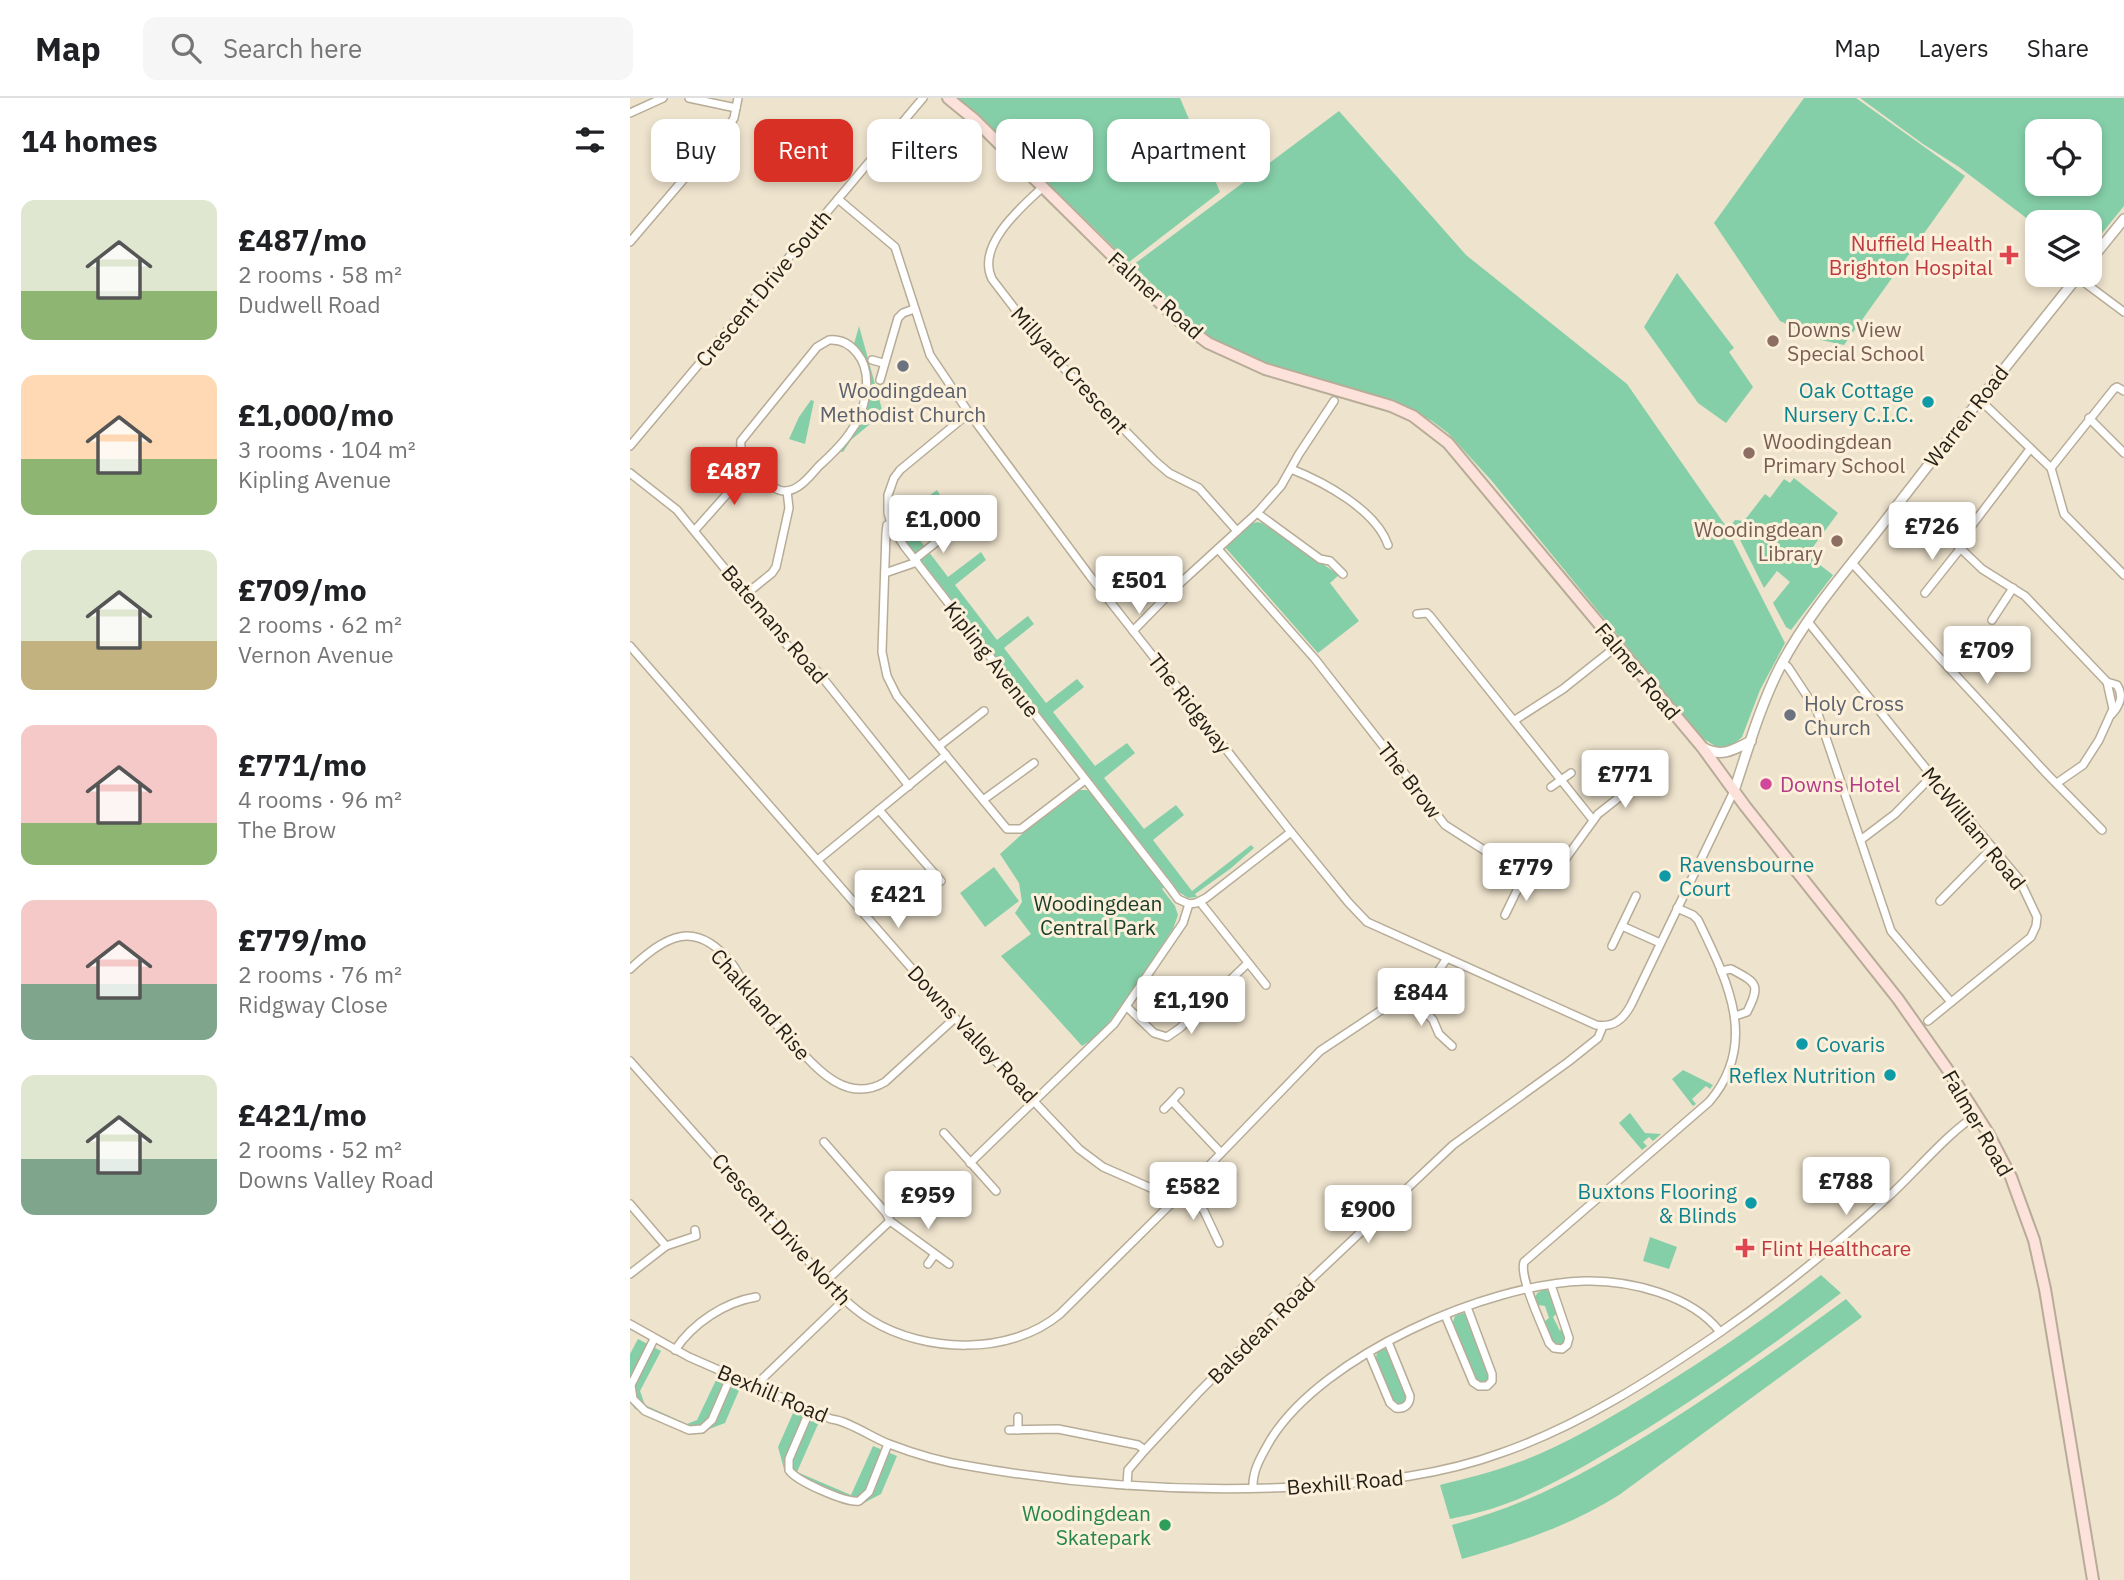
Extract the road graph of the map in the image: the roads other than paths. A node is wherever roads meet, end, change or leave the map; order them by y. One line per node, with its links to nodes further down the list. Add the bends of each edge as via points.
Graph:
1 (663, 98): 7 (street)
2 (690, 98): 6 (street)
3 (738, 98): 6 (street)
4 (923, 98): 9 (street, Crescent Drive South)
5 (948, 98): 8 (main road, Falmer Road)
6 (736, 108): 11 (street, via 730,125)
7 (630, 113)
8 (1042, 187): 37 (street, Millyard Crescent, via 991,245 987,263 992,279 1060,365 1156,462 1199,488); 54 (main road, Falmer Road, via 1208,343 1265,369 1391,405 1437,434 1466,462)
9 (838, 199): 15 (street, The Ridgway, via 895,247); 25 (street, Crescent Drive South)
10 (2122, 224): 12 (street)
11 (630, 242)
12 (2102, 247)
13 (2069, 287): 21 (street, Warren Road)
14 (2092, 287): 16 (street)
15 (914, 309): 18 (street, via 898,318); 23 (street, The Ridgway, via 930,355)
16 (2124, 312)
17 (872, 360): 18 (street)
18 (883, 363): 19 (street)
19 (880, 380)
20 (2120, 389): 24 (street)
21 (1979, 399): 26 (street); 42 (street, Warren Road)
22 (1334, 401): 30 (street)
23 (969, 413): 34 (street, via 897,474 888,495); 52 (street, The Ridgway)
24 (2089, 418): 27 (street); 29 (street)
25 (630, 446)
26 (2030, 449): 29 (street); 40 (street, via 1958,543)
27 (2124, 453)
28 (752, 466): 32 (street, via 770,484); 32 (street, via 740,448 743,437 810,354 832,340 852,347 866,371 864,401 856,424 808,477); 36 (street)
29 (2051, 468): 45 (street, via 2065,515)
30 (1291, 469): 33 (street); 38 (street, via 1350,501 1384,535)
31 (630, 473): 36 (street, Batemans Road)
32 (786, 491): 48 (street, via 789,508 776,567)
33 (1257, 513): 37 (street); 44 (street, via 1320,559 1332,558)
34 (891, 524): 41 (street, Kipling Avenue); 43 (street, via 887,525)
35 (954, 528): 41 (street)
36 (695, 530): 48 (street, Batemans Road)
37 (1237, 531): 39 (street)
38 (1388, 545)
39 (1218, 549): 52 (street); 84 (street, The Brow, via 1315,659 1445,825)
40 (1960, 549): 46 (street); 47 (street)
41 (916, 560): 43 (street); 65 (street, Kipling Avenue)
42 (1852, 563): 51 (street, Warren Road); 69 (street)
43 (885, 573): 59 (street, via 885,670 898,696)
44 (1343, 574)
45 (2124, 575)
46 (2013, 587): 50 (street); 69 (street, via 2107,682 2112,696 2112,714 2088,759)
47 (1925, 593)
48 (746, 594): 70 (street, Batemans Road, via 787,645 818,672)
49 (1417, 614): 57 (street, via 1429,615)
50 (1992, 620)
51 (1808, 623): 55 (street, Warren Road); 64 (street, McWilliam Road)
52 (1133, 631): 78 (street, The Ridgway)
53 (630, 646): 81 (street, Downs Valley Road)
54 (1617, 646): 57 (street); 60 (main road, Falmer Road)
55 (1782, 663): 58 (street, Warren Road); 79 (street, via 1817,711)
56 (984, 711): 59 (street)
57 (1515, 720): 66 (street)
58 (1751, 741): 60 (street, via 1724,753); 73 (street, Warren Road)
59 (939, 746): 61 (street)
60 (1702, 747): 73 (main road, Falmer Road)
61 (946, 755): 70 (street); 74 (street)
62 (1571, 773): 66 (street)
63 (1034, 775): 74 (street, via 1031,765)
64 (1932, 776): 79 (street); 80 (street, McWilliam Road)
65 (1085, 780): 74 (street, via 1017,830 1006,828); 89 (street, Kipling Avenue, via 1176,896)
66 (1561, 780): 71 (street); 76 (street)
67 (1640, 781): 72 (street)
68 (1624, 782): 72 (street)
69 (2057, 783): 77 (street)
70 (909, 786): 75 (street)
71 (1551, 786)
72 (1629, 789): 76 (street)
73 (1734, 791): 90 (street, Balsdean Road); 113 (main road, Falmer Road, via 1898,999)
74 (983, 800)
75 (880, 810): 81 (street); 83 (street)
76 (1593, 820): 84 (street, via 1549,877 1535,883)
77 (2102, 830)
78 (1291, 832): 88 (street); 95 (street, The Ridgway, via 1367,922)
79 (1862, 839): 101 (street, via 1892,933)
80 (1992, 848): 87 (street); 101 (street, McWilliam Road, via 2021,883 2036,914 2036,926 2031,937)
81 (819, 859): 104 (street, Downs Valley Road)
82 (940, 865): 83 (street)
83 (933, 871): 85 (street)
84 (1522, 880): 91 (street)
85 (941, 881)
86 (1636, 895): 92 (street)
87 (1940, 901)
88 (1200, 902): 89 (street); 96 (street)
89 (1189, 904): 102 (street, via 1183,923)
90 (1677, 908): 93 (street, Balsdean Road); 98 (street, via 1697,919)
91 (1505, 915)
92 (1622, 926): 93 (street); 94 (street)
93 (1660, 943): 106 (street, Balsdean Road, via 1628,1011 1618,1022)
94 (1612, 946)
95 (1447, 958): 100 (street, Crescent Drive North, via 1437,973); 106 (street, The Ridgway)
96 (1248, 963): 99 (street); 102 (street, via 1170,1035 1157,1035)
97 (630, 969): 104 (street, Chalkland Rise, via 668,939 689,937 705,942 732,965 758,1004 820,1071 857,1090 884,1082)
98 (1721, 971): 103 (street); 103 (street, via 1731,969 1756,986 1747,1012)
99 (1266, 985)
100 (1407, 993): 107 (street); 116 (street, Crescent Drive North, via 1320,1051)
101 (1951, 1002): 105 (street, McWilliam Road)
102 (1127, 1007): 111 (street, via 1102,1038)
103 (1735, 1016): 133 (street, via 1733,1055 1717,1092 1526,1260 1522,1270)
104 (955, 1018): 111 (street, Downs Valley Road)
105 (1928, 1021)
106 (1603, 1026): 148 (street, Balsdean Road, via 1598,1038 1439,1158 1263,1326)
107 (1452, 1046)
108 (630, 1061): 130 (street, Crescent Drive North)
109 (1180, 1092): 110 (street)
110 (1172, 1101): 112 (street); 116 (street)
111 (1035, 1102): 117 (street); 120 (street, Downs Valley Road, via 1096,1163)
112 (1164, 1109)
113 (1977, 1115): 138 (street, Bexhill Road, via 1853,1230); 151 (main road, Falmer Road, via 2011,1177 2034,1240)
114 (944, 1133): 117 (street)
115 (824, 1142): 122 (street)
116 (1221, 1153): 118 (street, Crescent Drive North)
117 (970, 1163): 119 (street)
118 (1186, 1190): 120 (street, Crescent Drive North); 124 (street)
119 (996, 1191)
120 (1176, 1199): 134 (street, Crescent Drive North, via 1060,1314 1021,1335 976,1344 922,1340 872,1321)
121 (630, 1204): 125 (street)
122 (890, 1221): 126 (street); 130 (street)
123 (697, 1236): 125 (street)
124 (1219, 1236)
125 (666, 1246): 129 (street)
126 (935, 1254): 127 (street); 128 (street)
127 (928, 1264)
128 (949, 1264)
129 (630, 1274)
130 (826, 1281): 134 (street, Crescent Drive North)
131 (1551, 1285): 133 (street); 133 (street, via 1569,1337 1562,1349 1550,1345); 138 (street, via 1585,1281 1636,1287 1693,1309)
132 (746, 1289): 141 (street, via 752,1298 716,1312)
133 (1528, 1290): 135 (street)
134 (844, 1300): 144 (street)
135 (1467, 1307): 136 (street); 136 (street, via 1492,1374 1487,1386 1473,1381)
136 (1445, 1315): 140 (street)
137 (630, 1324): 139 (street, Bexhill Road)
138 (1720, 1332): 150 (street, Bexhill Road, via 1602,1406 1491,1457 1378,1481)
139 (654, 1339): 141 (street, Bexhill Road); 143 (street, via 631,1385 633,1399 645,1411 690,1430 702,1429 713,1418)
140 (1388, 1342): 142 (street); 142 (street, via 1410,1396 1404,1408 1390,1403)
141 (675, 1350): 143 (street, Bexhill Road)
142 (1369, 1353): 150 (street, via 1326,1381 1286,1418 1256,1468)
143 (731, 1376): 144 (street, Bexhill Road)
144 (759, 1387): 145 (street, Bexhill Road)
145 (810, 1410): 147 (street, Bexhill Road); 147 (street, via 789,1457 789,1470 797,1478 852,1502 865,1497)
146 (1018, 1417): 148 (street, via 1014,1430 1058,1429)
147 (888, 1444): 149 (street, Bexhill Road, via 969,1466)
148 (1145, 1450): 149 (street, Balsdean Road, via 1128,1470)
149 (1127, 1485): 150 (street, Bexhill Road)
150 (1253, 1488)
151 (2093, 1580)

